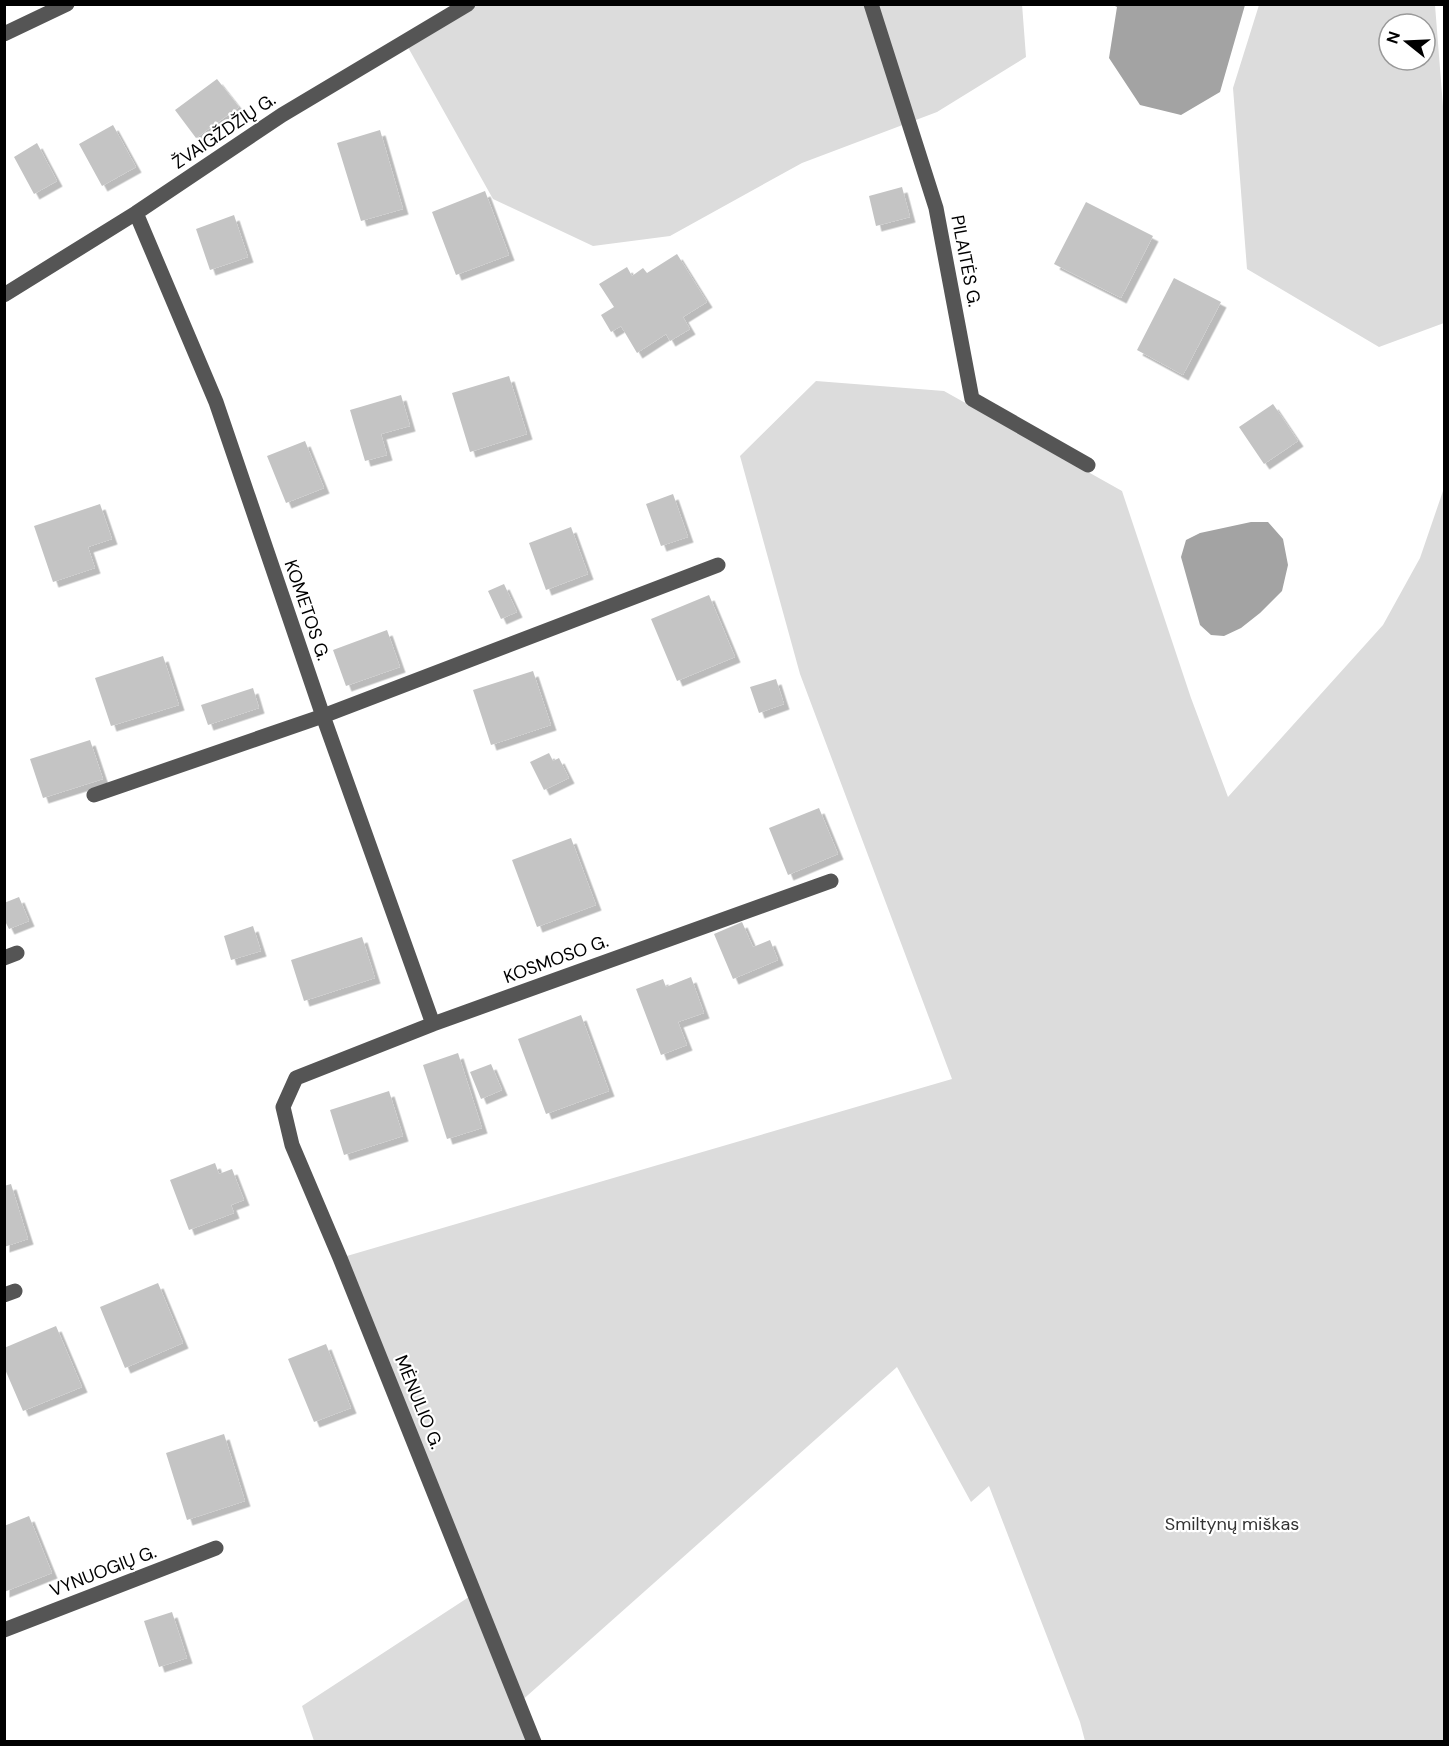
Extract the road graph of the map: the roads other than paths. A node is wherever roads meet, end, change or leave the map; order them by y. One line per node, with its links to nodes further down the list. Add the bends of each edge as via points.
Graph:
1 (67, 4): 4 (street)
2 (468, 4): 5 (street, ŽVAIGŽDŽIŲ G., via 282,115)
3 (871, 4): 7 (street, PILAITĖS G., via 936,208 972,399)
4 (4, 34)
5 (136, 213): 6 (street, ŽVAIGŽDŽIŲ G.); 9 (street, KOMETOS G., via 216,402)
6 (4, 295)
7 (1088, 465)
8 (718, 565): 9 (street)
9 (323, 716): 10 (street); 12 (street, KOMETOS G.)
10 (94, 795)
11 (831, 881): 12 (street, KOSMOSO G.)
12 (433, 1024): 13 (street, KOSMOSO G.)
13 (296, 1078): 16 (street, MĖNULIO G., via 283,1107 292,1145)
14 (216, 1548): 15 (street, VYNUOGIŲ G.)
15 (4, 1630)
16 (534, 1742)

